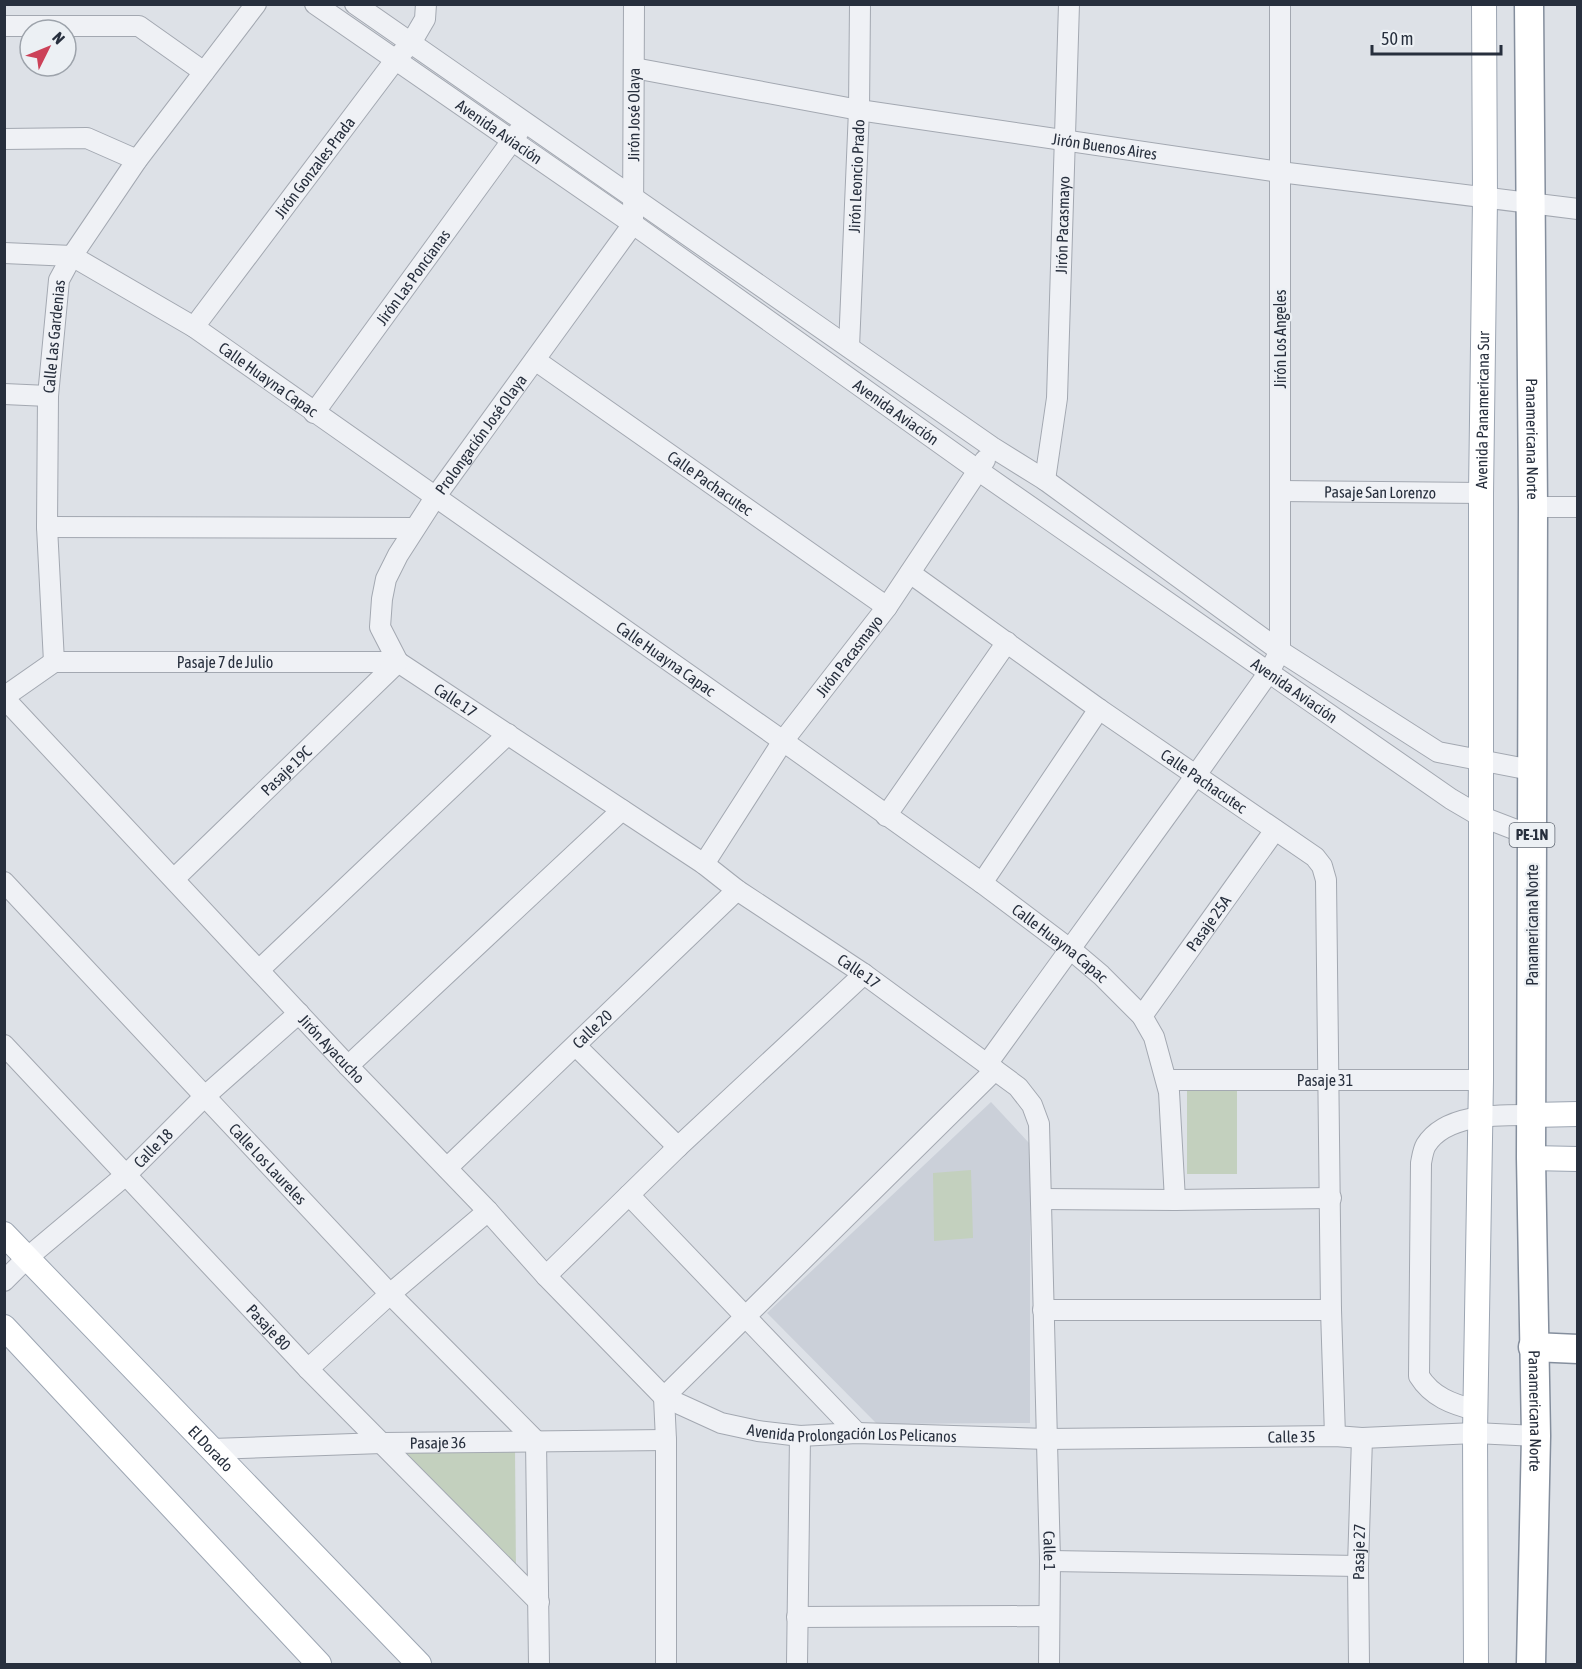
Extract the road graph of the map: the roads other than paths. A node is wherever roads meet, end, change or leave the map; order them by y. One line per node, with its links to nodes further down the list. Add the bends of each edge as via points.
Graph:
1 (256, 4): 15 (street, Calle Las Gardenias)
2 (315, 4): 13 (street, Avenida Aviación)
3 (356, 4): 12 (street, Avenida Aviación)
4 (426, 4): 12 (street, Jirón Gonzales Prada, via 425,19)
5 (634, 4): 14 (street, Jirón José Olaya)
6 (860, 4): 16 (street, Jirón Leoncio Prado)
7 (1069, 4): 19 (street, Jirón Pacasmayo)
8 (1280, 4): 22 (street, Jirón Los Angeles)
9 (1484, 4): 24 (main road, Avenida Panamericana Sur)
10 (1529, 4): 25 (highway, Panamericana Norte / PE-1N)
11 (4, 27): 15 (street, via 139,26)
12 (411, 43): 13 (street, Jirón Gonzales Prada); 17 (street, Avenida Aviación)
13 (396, 59): 20 (street, Avenida Aviación); 30 (street, Jirón Gonzales Prada)
14 (634, 68): 16 (street, Jirón Buenos Aires); 23 (street, Jirón José Olaya)
15 (204, 72): 21 (street, Calle Las Gardenias)
16 (859, 110): 19 (street, Jirón Buenos Aires); 31 (street, Jirón Leoncio Prado)
17 (524, 123): 20 (street, Jirón Las Poncianas); 23 (street, Avenida Aviación)
18 (4, 139): 21 (street, via 87,138)
19 (1066, 140): 22 (street, Jirón Buenos Aires); 38 (street, Jirón Pacasmayo, via 1057,398)
20 (512, 142): 27 (street, Avenida Aviación); 35 (street, Jirón Las Poncianas)
21 (137, 160): 29 (street, Calle Las Gardenias)
22 (1280, 172): 24 (street, Jirón Buenos Aires); 39 (street, Jirón Los Angeles)
23 (632, 197): 27 (street, Jirón José Olaya); 31 (street, Avenida Aviación)
24 (1485, 199): 25 (street, Jirón Buenos Aires); 40 (main road, Avenida Panamericana Sur)
25 (1529, 205): 26 (street, Jirón Buenos Aires); 42 (highway, Panamericana Norte / PE-1N)
26 (1578, 210)
27 (633, 224): 32 (street, Prolongación José Olaya); 37 (street, Avenida Aviación)
28 (4, 253): 29 (street, Calle Huayna Capac)
29 (72, 256): 30 (street, Calle Huayna Capac); 34 (street, Calle Las Gardenias, via 58,280)
30 (194, 327): 35 (street, Calle Huayna Capac)
31 (849, 346): 36 (street, Avenida Aviación)
32 (535, 360): 41 (street, Prolongación José Olaya); 47 (street, Calle Pachacutec)
33 (4, 394): 34 (street)
34 (48, 396): 44 (street, Calle Las Gardenias)
35 (314, 413): 41 (street, Calle Huayna Capac)
36 (992, 447): 37 (street, Jirón Pacasmayo); 38 (street, Avenida Aviación)
37 (979, 471): 46 (street, Jirón Pacasmayo); 52 (street, Avenida Aviación)
38 (1045, 480): 49 (street, Avenida Aviación)
39 (1280, 491): 40 (street, Pasaje San Lorenzo); 49 (street, Jirón Los Angeles)
40 (1481, 493): 57 (main road, Avenida Panamericana Sur)
41 (436, 496): 45 (street, Prolongación José Olaya); 56 (street, Calle Huayna Capac)
42 (1533, 507): 43 (street); 58 (highway, Panamericana Norte / PE-1N)
43 (1578, 507)
44 (47, 527): 45 (street); 50 (street, Calle Las Gardenias)
45 (414, 528): 51 (street, Prolongación José Olaya, via 386,579 382,599 380,627)
46 (910, 573): 47 (street, Jirón Pacasmayo); 48 (street, Calle Pachacutec)
47 (887, 607): 56 (street, Jirón Pacasmayo)
48 (1007, 642): 54 (street, Calle Pachacutec); 61 (street)
49 (1280, 651): 52 (street, Jirón Los Angeles); 57 (street, Avenida Aviación, via 1438,752)
50 (54, 662): 51 (street, Pasaje 7 de Julio); 53 (street)
51 (398, 662): 55 (street, Calle 17); 66 (street, Pasaje 19C)
52 (1269, 672): 59 (street, Jirón Los Angeles); 62 (street, Avenida Aviación)
53 (4, 698): 66 (street, Jirón Ayacucho)
54 (1099, 709): 59 (street, Calle Pachacutec); 68 (street)
55 (508, 734): 60 (street, Calle 17); 71 (street)
56 (783, 741): 61 (street, Calle Huayna Capac); 65 (street, Jirón Pacasmayo)
57 (1483, 760): 58 (street, Avenida Aviación); 62 (main road, Avenida Panamericana Sur)
58 (1531, 770): 64 (highway, Panamericana Norte / PE-1N)
59 (1196, 775): 63 (street, Calle Pachacutec); 70 (street, Jirón Los Angeles)
60 (622, 810): 65 (street, Calle 17); 77 (street)
61 (886, 816): 68 (street, Calle Huayna Capac)
62 (1480, 816): 64 (street, Avenida Aviación); 81 (main road, Avenida Panamericana Sur)
63 (1275, 830): 74 (street, Pasaje 25A); 79 (street, Calle Pachacutec, via 1315,857 1326,879)
64 (1532, 836): 84 (highway, Panamericana Norte / PE-1N)
65 (704, 864): 69 (street, Calle 17)
66 (174, 879): 71 (street, Jirón Ayacucho)
67 (4, 882): 82 (street, Calle Los Laureles)
68 (982, 883): 70 (street, Calle Huayna Capac)
69 (737, 890): 72 (street, Calle 17); 76 (street, Calle 20)
70 (1070, 949): 74 (street, Calle Huayna Capac); 78 (street, Jirón Los Angeles)
71 (259, 970): 73 (street, Jirón Ayacucho)
72 (864, 974): 78 (street, Calle 17); 86 (street)
73 (299, 1013): 77 (street, Jirón Ayacucho); 82 (street, Calle 18)
74 (1142, 1016): 80 (street, Calle Huayna Capac, via 1154,1037)
75 (4, 1045): 90 (street, Pasaje 80)
76 (576, 1046): 86 (street); 89 (street, Calle 20)
77 (348, 1066): 89 (street, Jirón Ayacucho)
78 (991, 1067): 93 (street, Calle 17, via 1032,1105 1039,1124); 103 (street, Jirón Los Angeles)
79 (1330, 1078): 80 (street, Pasaje 31); 81 (street, Pasaje 31); 92 (street, Calle Pachacutec)
80 (1167, 1080): 94 (street, Calle Huayna Capac)
81 (1481, 1080): 85 (main road, Avenida Panamericana Sur)
82 (204, 1097): 90 (street, Calle 18); 100 (street, Calle Los Laureles)
83 (1578, 1114): 84 (main road)
84 (1532, 1115): 85 (street); 87 (highway, Panamericana Norte / PE-1N)
85 (1480, 1116): 109 (main road, Avenida Panamericana Sur); 109 (street, via 1440,1130 1425,1145 1421,1163 1419,1376 1425,1385)
86 (678, 1146): 91 (street)
87 (1531, 1158): 88 (main road); 105 (highway, Panamericana Norte / PE-1N)
88 (1578, 1159)
89 (447, 1168): 95 (street, Jirón Ayacucho)
90 (127, 1174): 97 (street, Calle 18); 107 (street, Pasaje 80)
91 (629, 1195): 98 (street); 103 (street)
92 (1331, 1198): 94 (street); 102 (street, Calle Pachacutec)
93 (1042, 1199): 94 (street); 101 (street, Calle 17)
94 (1175, 1200)
95 (488, 1210): 98 (street, Jirón Ayacucho); 100 (street)
96 (4, 1234): 97 (main road, El Dorado)
97 (27, 1258): 99 (street, Calle 18); 119 (main road, El Dorado)
98 (546, 1276): 108 (street, Jirón Ayacucho)
99 (4, 1281)
100 (390, 1294): 107 (street); 117 (street, Calle Los Laureles)
101 (1043, 1310): 102 (street); 115 (street, Calle 17)
102 (1331, 1310): 112 (street, Calle Pachacutec)
103 (746, 1316): 108 (street, Jirón Los Angeles); 110 (street)
104 (4, 1327): 125 (main road)
105 (1533, 1347): 106 (highway); 113 (highway, Panamericana Norte / PE-1N)
106 (1578, 1349)
107 (309, 1369): 118 (street, Pasaje 80)
108 (664, 1397): 111 (street, Avenida Prolongación Los Pelicanos, via 722,1423); 116 (street)
109 (1475, 1422): 113 (street, Calle 35); 114 (street, Calle 35); 132 (main road, Avenida Panamericana Sur)
110 (857, 1433): 111 (street, Avenida Prolongación Los Pelicanos); 115 (street, Avenida Prolongación Los Pelicanos)
111 (800, 1436): 124 (street)
112 (1335, 1436): 114 (street, Calle 35); 115 (street, Calle 35)
113 (1536, 1436): 133 (highway, Panamericana Norte / PE-1N)
114 (1362, 1438): 121 (street, Pasaje 27)
115 (1047, 1439): 120 (street, Calle 1)
116 (666, 1440): 117 (street, Pasaje 36); 128 (street)
117 (536, 1442): 118 (street, Pasaje 36); 122 (street)
118 (382, 1443): 119 (street, Pasaje 36); 122 (street, Pasaje 80)
119 (212, 1449): 126 (main road, El Dorado)
120 (1050, 1561): 121 (street); 123 (street, Calle 1)
121 (1358, 1566): 131 (street, Pasaje 27)
122 (539, 1602): 127 (street)
123 (1048, 1616): 124 (street); 130 (street, Calle 1)
124 (797, 1617): 129 (street)
125 (319, 1665)
126 (419, 1665)
127 (540, 1665)
128 (666, 1665)
129 (797, 1665)
130 (1049, 1665)
131 (1359, 1665)
132 (1476, 1665)
133 (1531, 1665)

